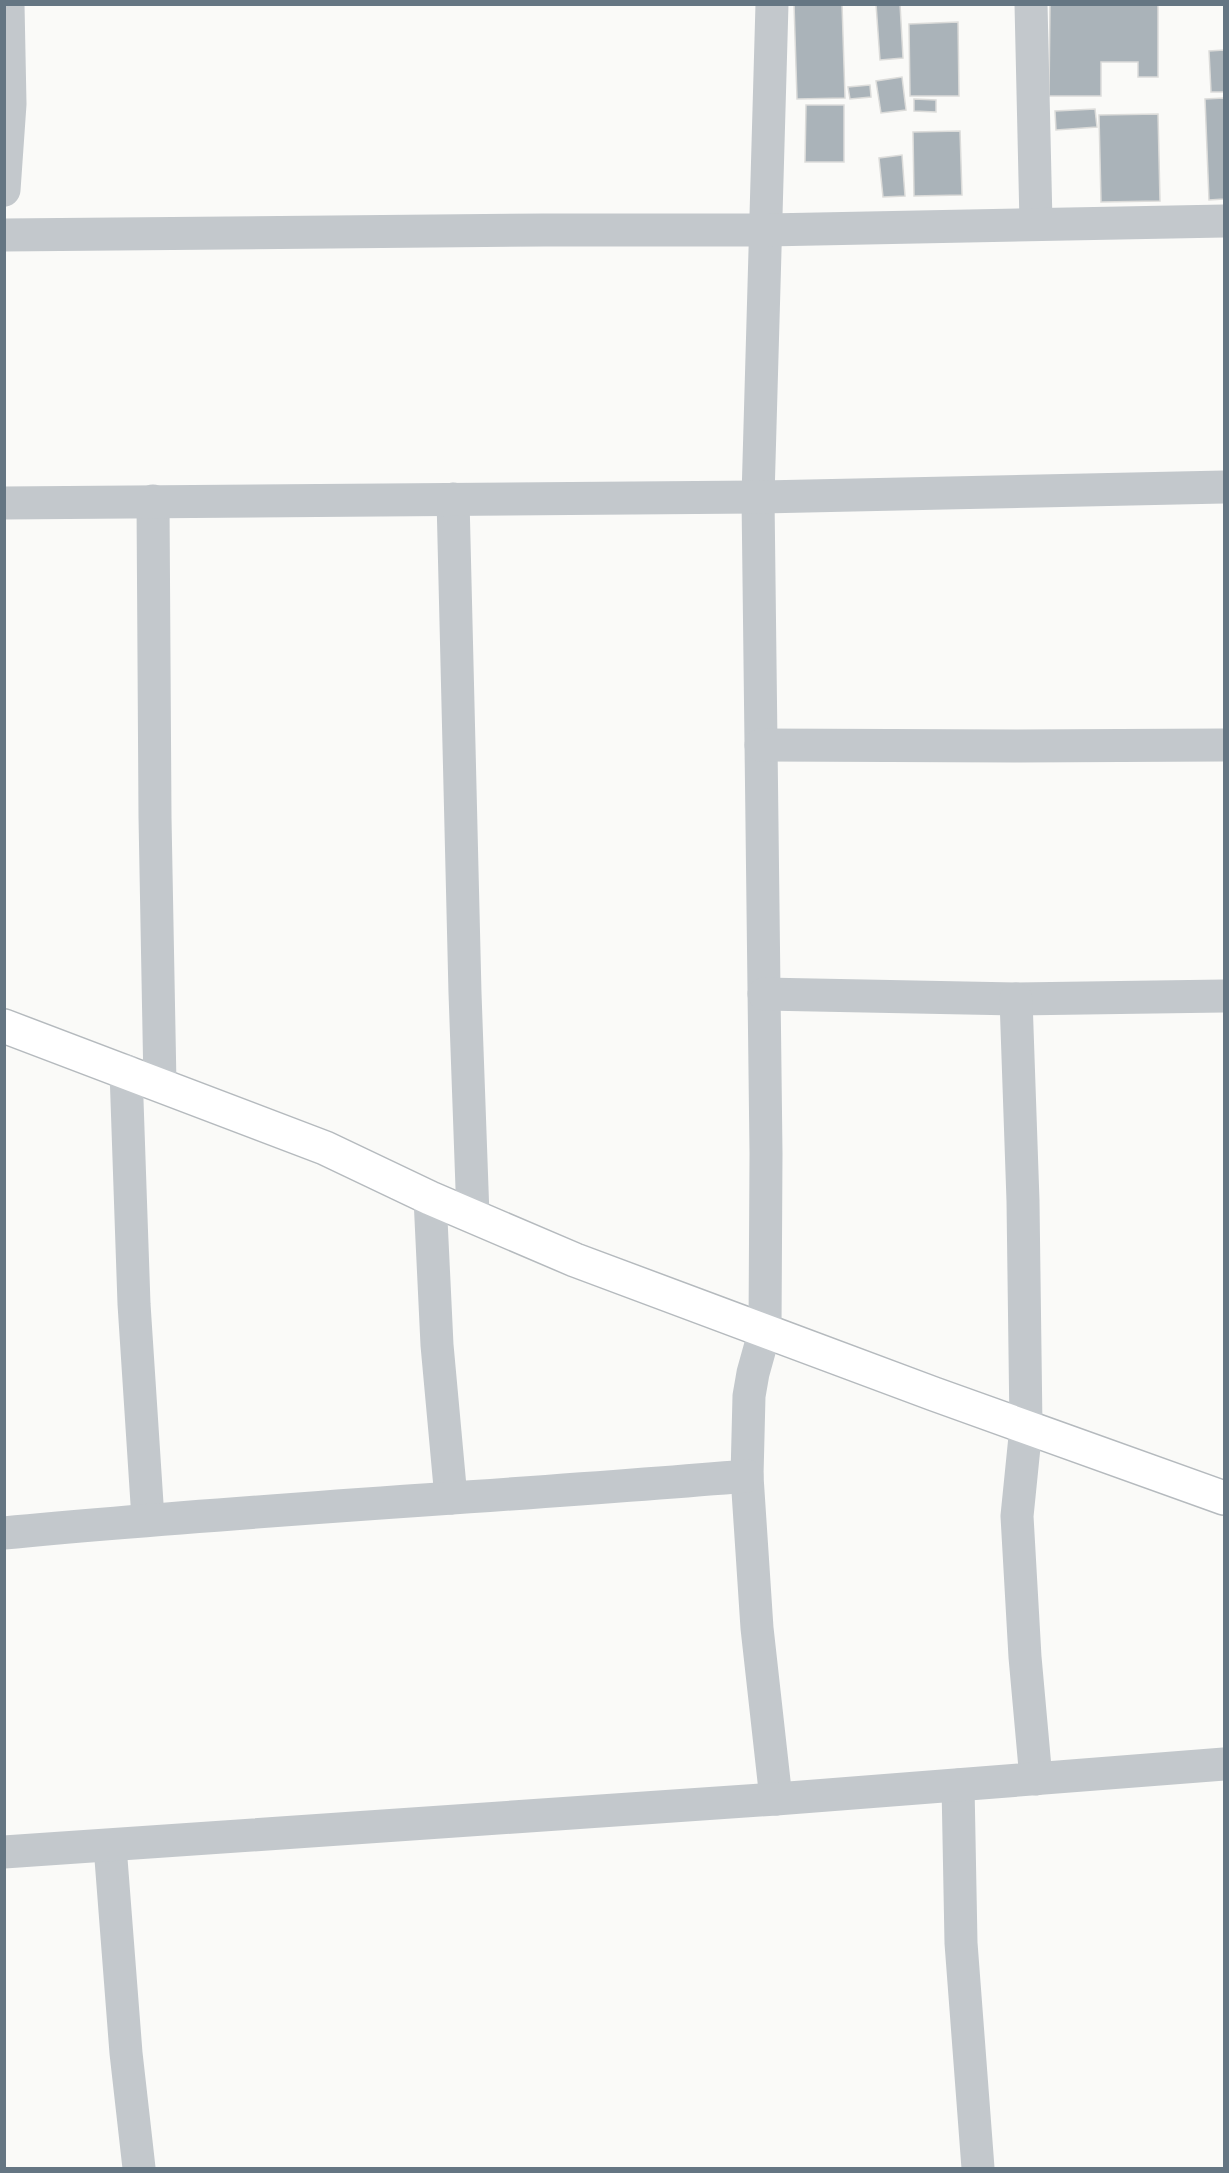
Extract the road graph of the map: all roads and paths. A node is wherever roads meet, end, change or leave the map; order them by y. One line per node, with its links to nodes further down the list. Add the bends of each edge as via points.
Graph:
1 (8, 4): 4 (street, via 10,104)
2 (772, 4): 7 (street)
3 (1031, 4): 6 (street)
4 (4, 190)
5 (1224, 221): 6 (street)
6 (1036, 224): 7 (street)
7 (766, 230): 8 (street); 10 (street)
8 (4, 236)
9 (1224, 488): 10 (street)
10 (758, 498): 11 (street); 14 (street)
11 (453, 499): 12 (street); 23 (street)
12 (153, 501): 13 (street); 21 (street)
13 (4, 503)
14 (761, 745): 15 (street); 16 (street)
15 (1224, 745)
16 (764, 994): 18 (street); 24 (street)
17 (1224, 996): 18 (street)
18 (1016, 999): 25 (street)
19 (4, 1026): 20 (main road)
20 (126, 1071): 21 (main road); 29 (street, via 134,1304)
21 (160, 1085): 22 (main road, via 326,1148)
22 (430, 1198): 23 (main road); 27 (street, via 437,1345)
23 (473, 1216): 24 (main road, via 575,1260)
24 (765, 1330): 25 (main road); 26 (street, via 749,1396)
25 (1026, 1426): 28 (main road); 32 (street, via 1017,1516)
26 (747, 1476): 27 (street); 34 (street, via 757,1628)
27 (451, 1498): 29 (street)
28 (1224, 1498)
29 (148, 1519): 30 (street)
30 (4, 1533)
31 (1224, 1764): 32 (street)
32 (1036, 1779): 33 (street)
33 (958, 1785): 34 (street); 38 (street, via 962,1943)
34 (776, 1799): 35 (street)
35 (110, 1846): 36 (street); 37 (street)
36 (4, 1852)
37 (139, 2169)
38 (978, 2169)

